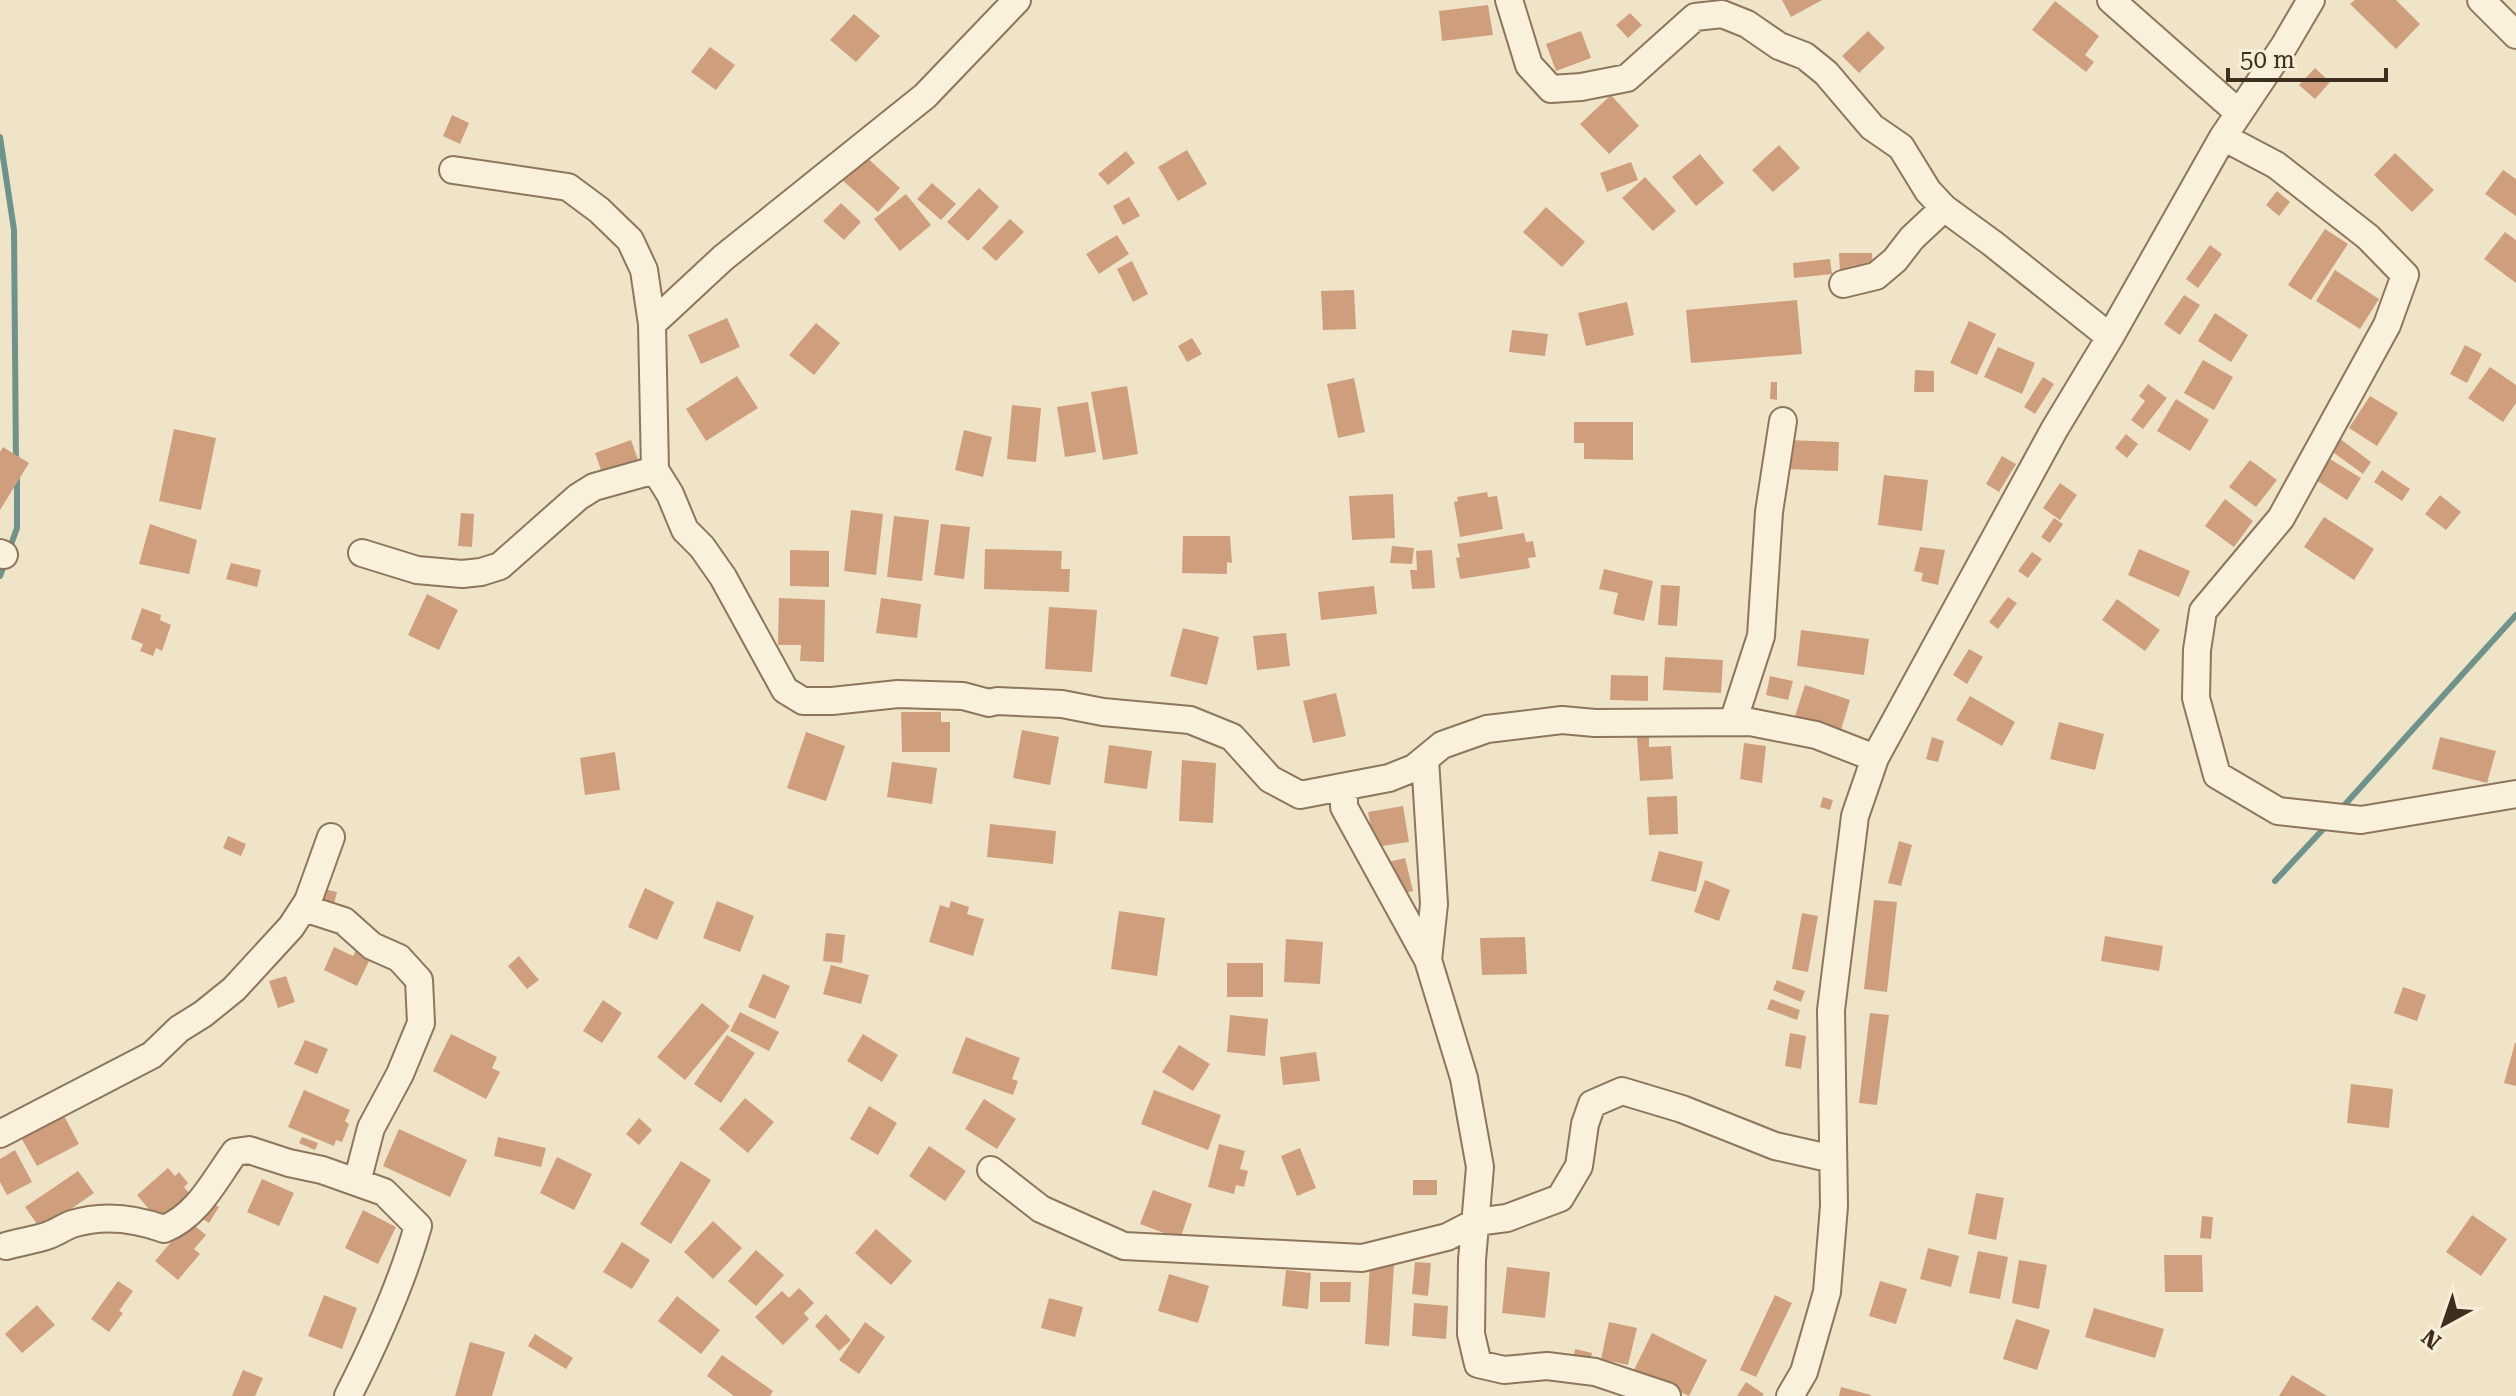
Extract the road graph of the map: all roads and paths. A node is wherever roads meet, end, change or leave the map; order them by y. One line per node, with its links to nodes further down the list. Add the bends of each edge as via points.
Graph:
1 (1017, 0): 13 (street, via 925,96 723,258)
2 (1509, 0): 6 (street, via 1529,65 1551,89 1627,78 1695,17)
3 (2111, 0): 8 (street)
4 (2311, 0): 8 (street)
5 (2481, 0): 7 (street)
6 (1742, 12): 11 (street, via 1779,46 1805,56 1826,73 1872,127 1901,147)
7 (2516, 35)
8 (2239, 113): 9 (street)
9 (2223, 137): 14 (street); 22 (street, via 2276,165 2368,237 2405,275 2387,325 2281,518 2203,611 2196,698 2217,775 2278,811 2361,820)
10 (453, 170): 13 (street, via 568,187 599,210 630,240 644,270)
11 (1944, 208): 12 (street, via 1876,276); 14 (street)
12 (1843, 284)
13 (652, 324): 16 (street)
14 (2110, 337): 19 (street)
15 (1783, 421): 18 (street, via 1769,512 1761,636)
16 (655, 470): 17 (street, via 594,487 500,566 481,572 417,570); 21 (street, via 685,530 723,577 785,690 803,701 898,694 963,696 989,703 1062,704 1190,720 1232,737 1270,779 1300,795)
17 (362, 553)
18 (1733, 722): 19 (street, via 1816,735); 20 (street, via 1562,720 1502,727 1442,745)
19 (1875, 758): 27 (street, via 1855,816 1831,1010)
20 (1425, 759): 21 (street, via 1389,778); 25 (street, via 1434,904)
21 (1344, 787): 25 (street, via 1344,807)
22 (2516, 794)
23 (331, 837): 24 (street)
24 (304, 908): 26 (street, via 234,989 152,1055); 29 (street, via 344,921 372,946 399,958 419,980 421,1023 371,1128)
25 (1428, 960): 30 (street, via 1464,1078 1480,1167)
26 (0, 1134)
27 (1833, 1159): 30 (street, via 1775,1146 1622,1091 1592,1104 1579,1166 1560,1198 1507,1218); 34 (street, via 1827,1292 1804,1372)
28 (991, 1170): 30 (street, via 1041,1209 1124,1246 1362,1258 1447,1237)
29 (357, 1182): 31 (street, via 249,1150 235,1152 196,1207 177,1224 164,1229 99,1218); 32 (street, via 384,1192 418,1226 393,1301)
30 (1476, 1222): 33 (street, via 1471,1334 1478,1364 1504,1370 1547,1366 1595,1372)
31 (6, 1246)
32 (348, 1396)
33 (1667, 1396)
34 (1790, 1396)

